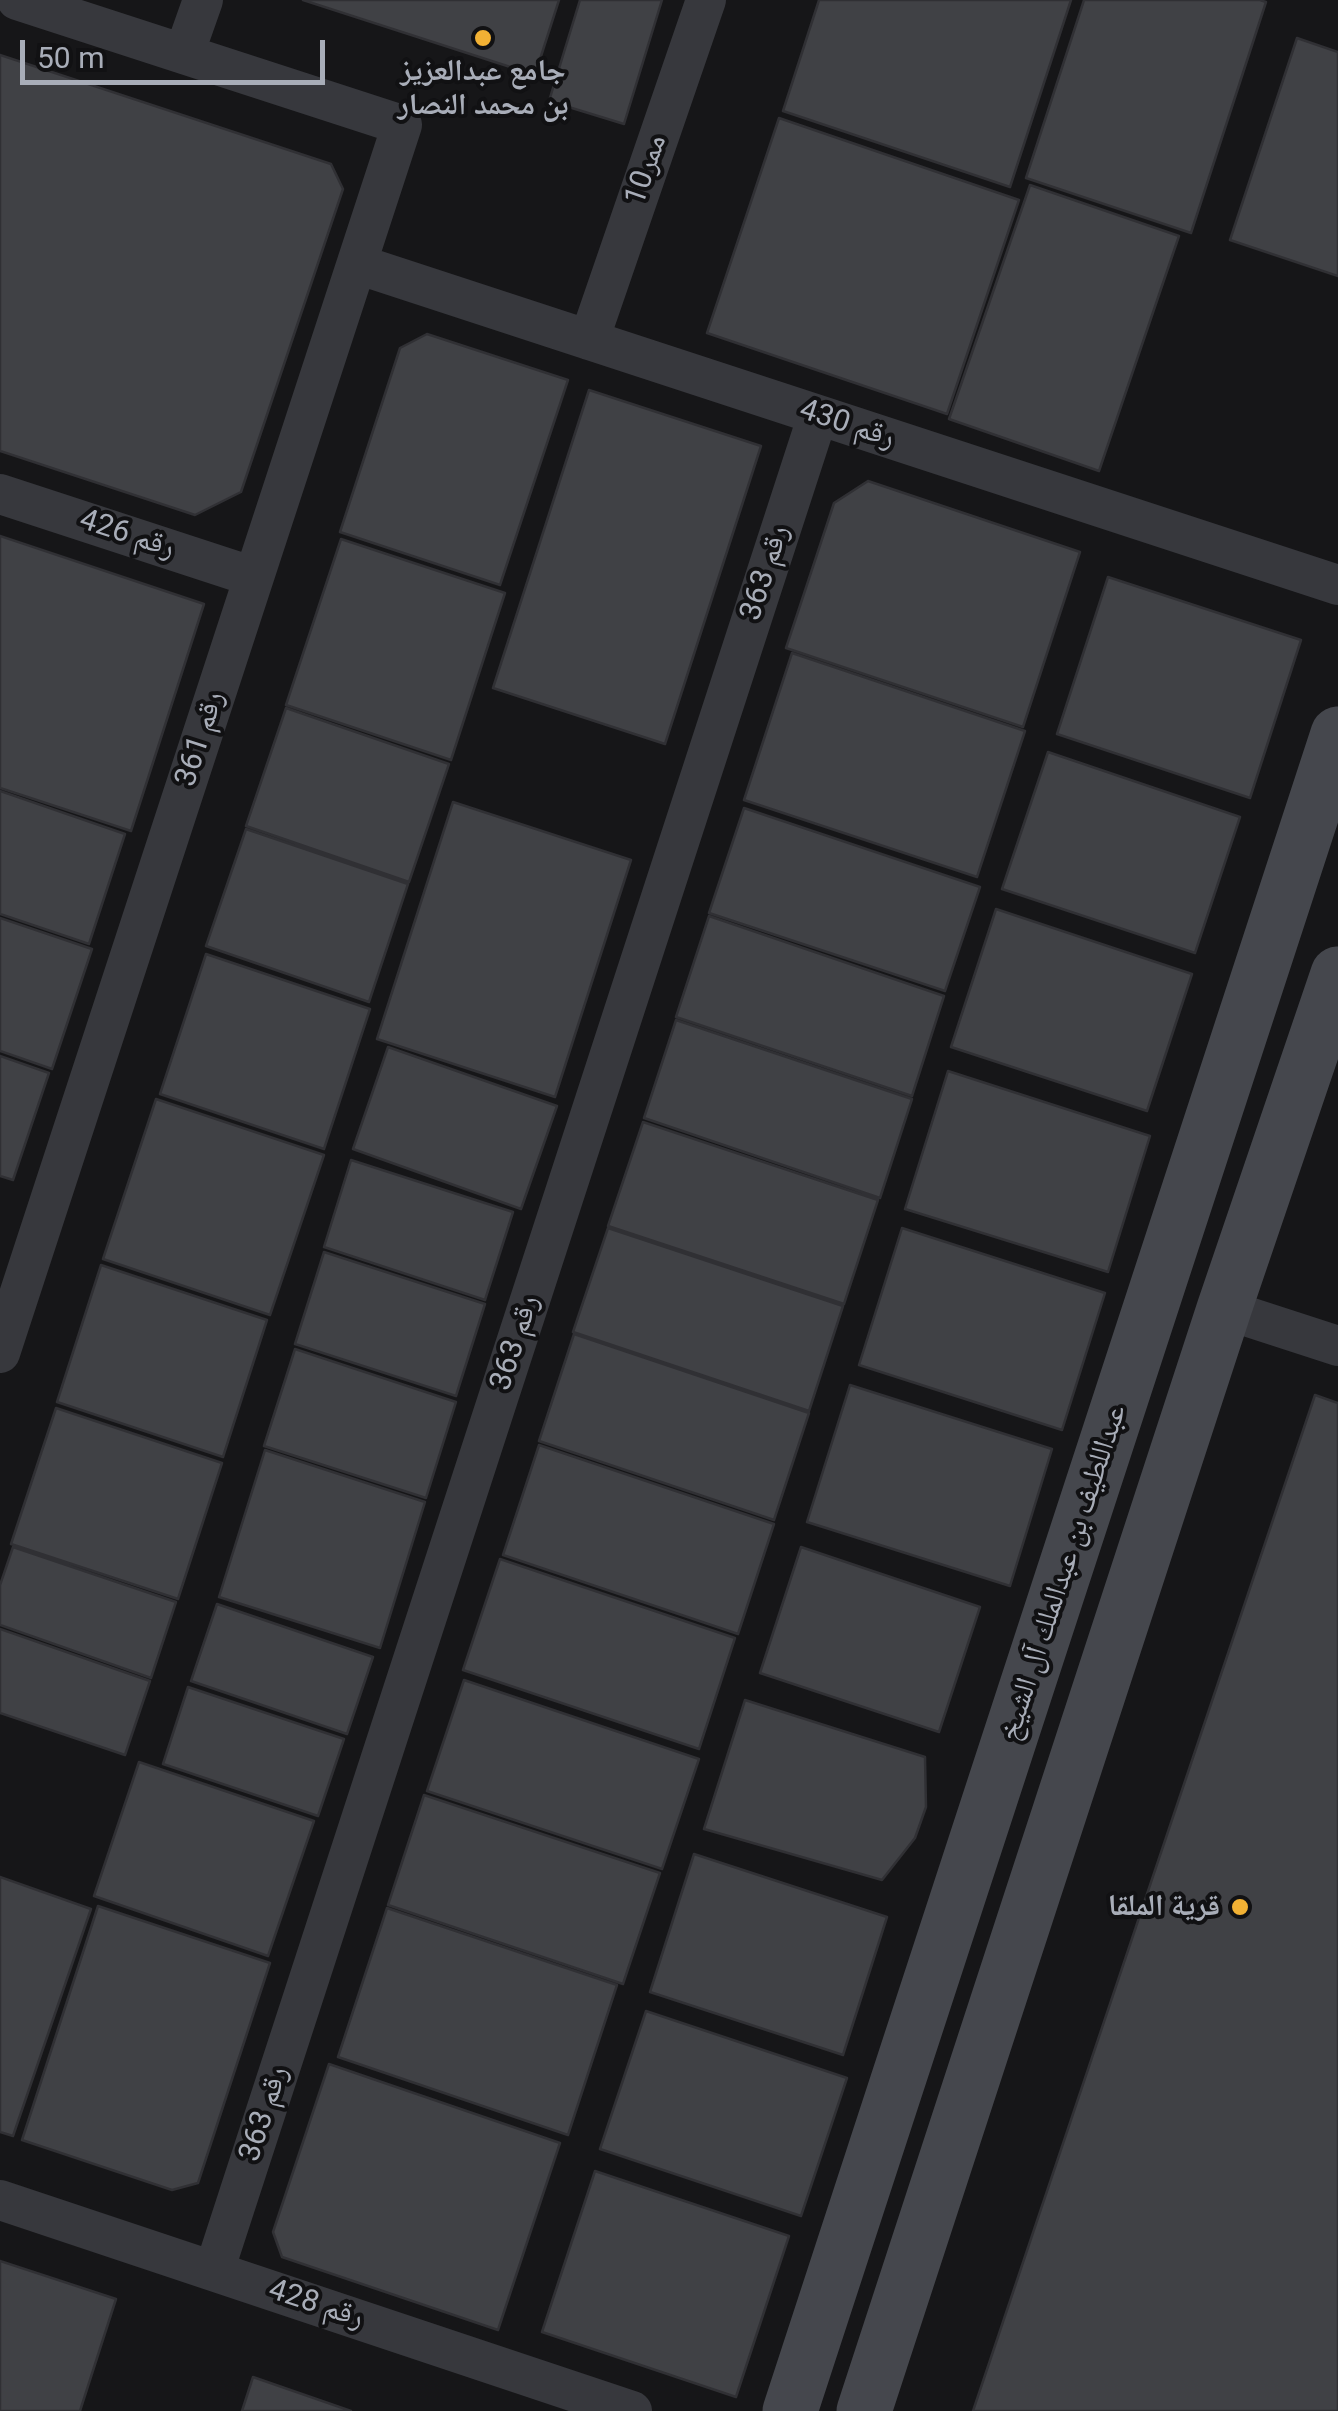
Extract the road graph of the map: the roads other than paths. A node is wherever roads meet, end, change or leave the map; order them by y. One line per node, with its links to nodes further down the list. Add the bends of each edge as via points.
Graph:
1 (17, 0): 4 (street)
2 (203, 0): 4 (street)
3 (706, 0): 6 (street, ممر10)
4 (184, 54): 5 (street, رقم 361, via 402,125)
5 (357, 264): 6 (street, رقم 430); 9 (street, رقم 361)
6 (589, 340): 7 (street, رقم 430)
7 (818, 415): 10 (street, رقم 430); 17 (street, رقم 363)
8 (0, 494): 9 (street, رقم 426)
9 (254, 577): 15 (street, رقم 361)
10 (1338, 585)
11 (1338, 734): 18 (street, عبداللطيف بن عبدالملك آل الشيخ)
12 (1338, 974): 13 (street)
13 (1224, 1309): 14 (street); 19 (street)
14 (1338, 1346)
15 (0, 1353)
16 (0, 2200): 17 (street, رقم 428)
17 (214, 2272): 20 (street, رقم 428)
18 (812, 2341): 19 (street); 21 (street, عبداللطيف بن عبدالملك آل الشيخ)
19 (871, 2387)
20 (632, 2411)
21 (790, 2411)

